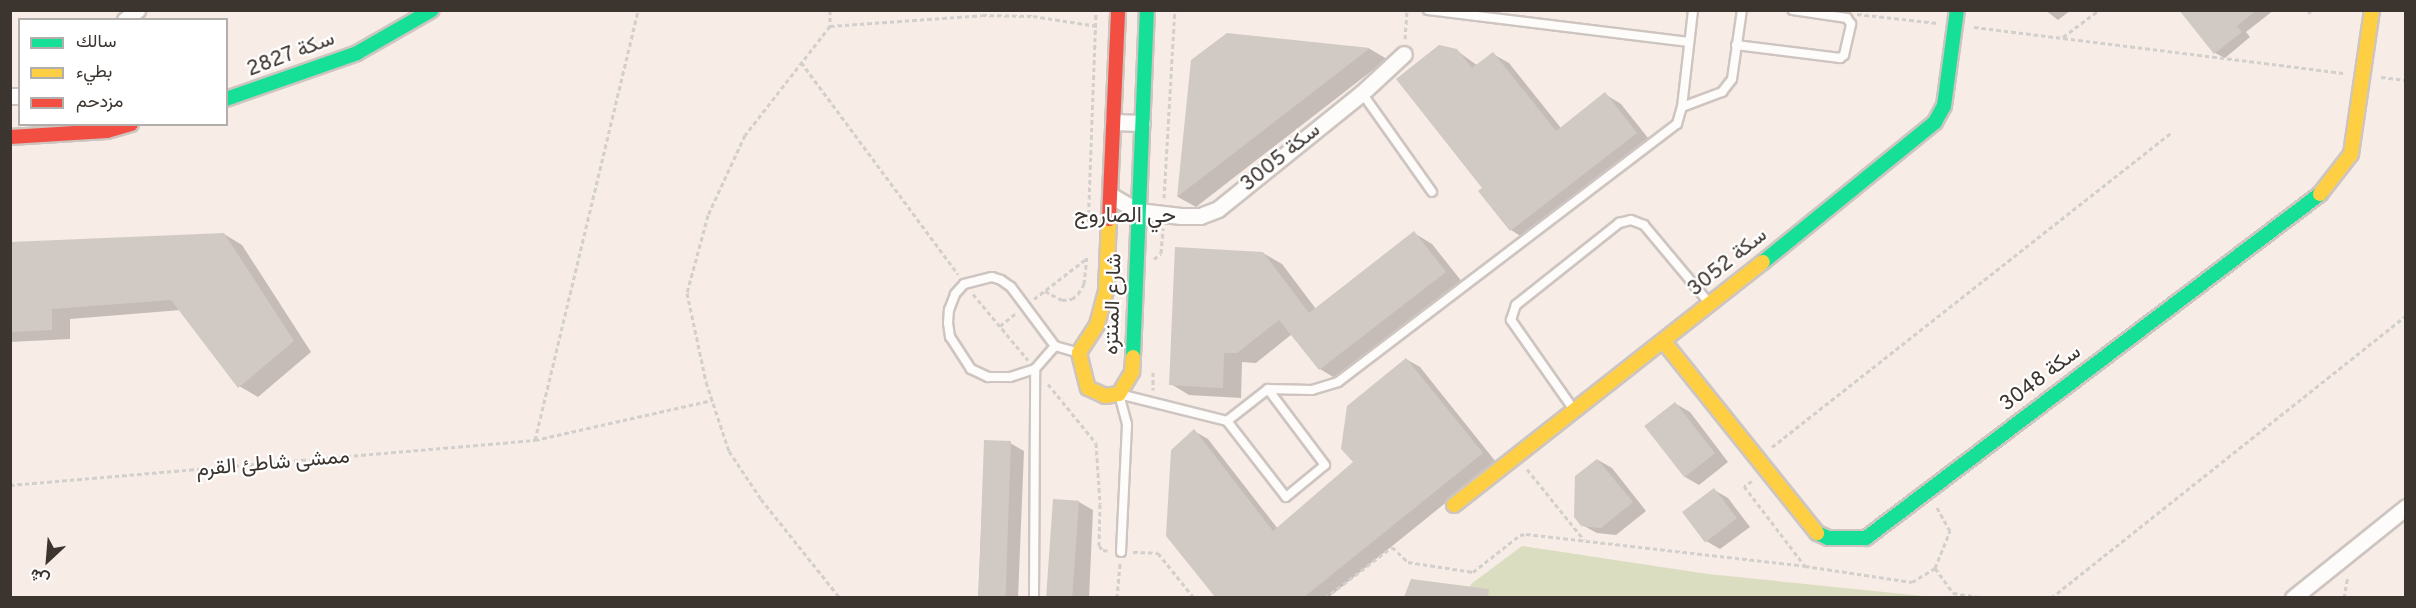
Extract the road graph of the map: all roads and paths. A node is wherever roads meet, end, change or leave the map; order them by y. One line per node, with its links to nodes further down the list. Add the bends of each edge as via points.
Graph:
1 (432, 10): 30 (street, سكة 2827, via 357,52)
2 (638, 10): 61 (path)
3 (830, 10): 19 (path)
4 (1034, 10): 17 (path)
5 (1096, 10): 20 (path)
6 (1118, 10): 21 (street, شارع المنتزه)
7 (1147, 10): 33 (street, شارع المنتزه)
8 (1175, 10): 40 (path)
9 (1407, 10): 25 (path)
10 (1428, 10): 23 (lane)
11 (1693, 10): 23 (lane)
12 (1742, 10): 24 (lane)
13 (1793, 10): 24 (lane, via 1847,18 1851,24 1844,55 1840,58)
14 (2099, 10): 22 (path)
15 (2372, 10): 27 (street, سكة 3048)
16 (1846, 13): 18 (path)
17 (1033, 16): 19 (path, via 953,16); 20 (path)
18 (1956, 18): 22 (path); 49 (street, سكة 3052, via 1944,106 1935,122)
19 (830, 26): 26 (path)
20 (1096, 26): 21 (path); 41 (path)
21 (1117, 28): 32 (street, شارع المنتزه)
22 (2061, 39): 27 (path)
23 (1689, 42): 31 (lane)
24 (1736, 45): 31 (lane, via 1732,79 1722,92)
25 (1404, 54): 29 (street, سكة 3005)
26 (801, 62): 46 (path); 58 (path, via 745,135 708,215 694,260 687,293)
27 (2362, 75): 28 (path); 65 (street, سكة 3048, via 2351,154 2324,191)
28 (2406, 80)
29 (1362, 93): 37 (lane); 40 (street, سكة 3005, via 1218,208 1200,216)
30 (228, 98)
31 (1682, 107): 56 (lane, via 1677,124 1338,382 1312,390)
32 (1113, 122): 33 (street); 38 (street, شارع المنتزه)
33 (1142, 123): 39 (street, شارع المنتزه)
34 (124, 126): 36 (street, via 107,131)
35 (2172, 132): 63 (path, via 1769,449 1778,463)
36 (10, 137)
37 (1432, 192)
38 (1110, 195): 39 (street); 43 (street, شارع المنتزه)
39 (1138, 211): 40 (street, سكة 3005); 44 (street, شارع المنتزه)
40 (1163, 214): 44 (path, via 1160,256 1154,260)
41 (1088, 235)
42 (1087, 247): 45 (path)
43 (1108, 258): 45 (path); 54 (street, شارع المنتزه, via 1106,291 1097,325)
44 (1137, 258): 57 (street, شارع المنتزه, via 1132,372)
45 (1087, 259): 47 (path); 47 (path, via 1084,284 1072,299 1062,300)
46 (964, 284): 48 (lane, via 992,277 1001,280); 51 (path); 55 (lane, via 952,302 948,323 950,337 970,369 988,376 1010,377)
47 (1045, 291): 48 (path)
48 (1024, 305): 51 (path); 53 (lane)
49 (1710, 305): 52 (street, سكة 3052); 59 (lane, via 1644,225 1631,219 1619,223 1516,305 1511,320)
50 (2406, 316): 78 (path)
51 (1000, 326): 55 (path)
52 (1664, 342): 59 (street, سكة 3052); 63 (street, سكة 3048)
53 (1055, 346): 54 (lane); 55 (lane)
54 (1079, 353): 57 (street, شارع المنتزه, via 1088,388 1105,396)
55 (1035, 369): 69 (path, via 1096,443 1099,546); 73 (lane)
56 (1268, 389): 60 (lane); 60 (lane, via 1325,465 1286,497)
57 (1119, 394): 60 (lane); 69 (lane, via 1127,424)
58 (713, 400): 61 (path, ممشى شاطئ القرم); 72 (path, via 729,451 761,499)
59 (1574, 411): 62 (street, سكة 3052)
60 (1227, 421)
61 (535, 440): 64 (path, ممشى شاطئ القرم)
62 (1516, 456): 66 (street, سكة 3052); 68 (path)
63 (1766, 471): 65 (street, سكة 3048, via 1818,534 1828,538 1866,537); 70 (path, via 1744,486)
64 (10, 485)
65 (1927, 492): 71 (path, via 1950,531)
66 (1454, 504)
67 (2406, 507): 79 (street)
68 (1584, 540): 70 (path); 76 (path, via 1520,535 1473,572 1408,562 1392,547)
69 (1121, 552): 74 (path); 75 (path, via 1158,553)
70 (1805, 566): 71 (path, via 1912,582)
71 (1935, 568): 77 (path, via 1953,593)
72 (840, 597)
73 (1034, 597)
74 (1117, 597)
75 (1194, 597)
76 (1325, 597)
77 (1984, 597)
78 (2051, 597)
79 (2293, 597)

